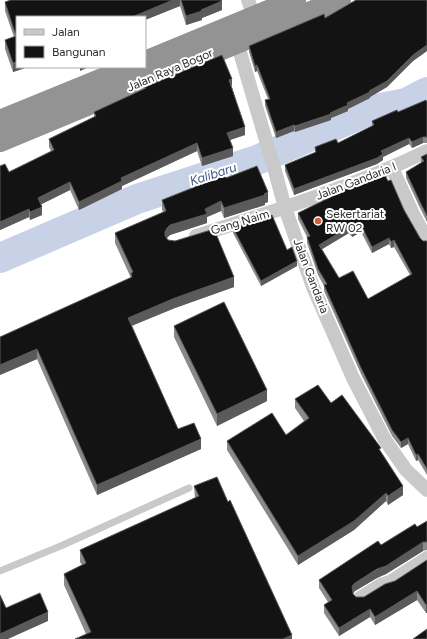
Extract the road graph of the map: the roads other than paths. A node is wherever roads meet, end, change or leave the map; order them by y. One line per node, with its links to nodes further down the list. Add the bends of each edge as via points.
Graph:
1 (295, 0): 3 (highway, Jalan Raya Bogor)
2 (340, 0): 4 (highway, Jalan Raya Bogor)
3 (251, 8): 5 (highway, Jalan Raya Bogor)
4 (237, 42): 8 (highway, Jalan Raya Bogor); 11 (street, Jalan Gandaria)
5 (146, 61)
6 (130, 68): 7 (highway, Jalan Raya Bogor)
7 (0, 121)
8 (0, 141)
9 (427, 151): 10 (street, Jalan Gandaria I)
10 (392, 168): 11 (street, Jalan Gandaria I); 13 (street)
11 (285, 208): 12 (street, Gang Naim); 15 (street, Jalan Gandaria, via 313,287 371,415 406,470)
12 (180, 240)
13 (427, 240)
14 (189, 488): 17 (lane)
15 (427, 490)
16 (427, 558): 18 (street)
17 (0, 571)
18 (360, 598)

